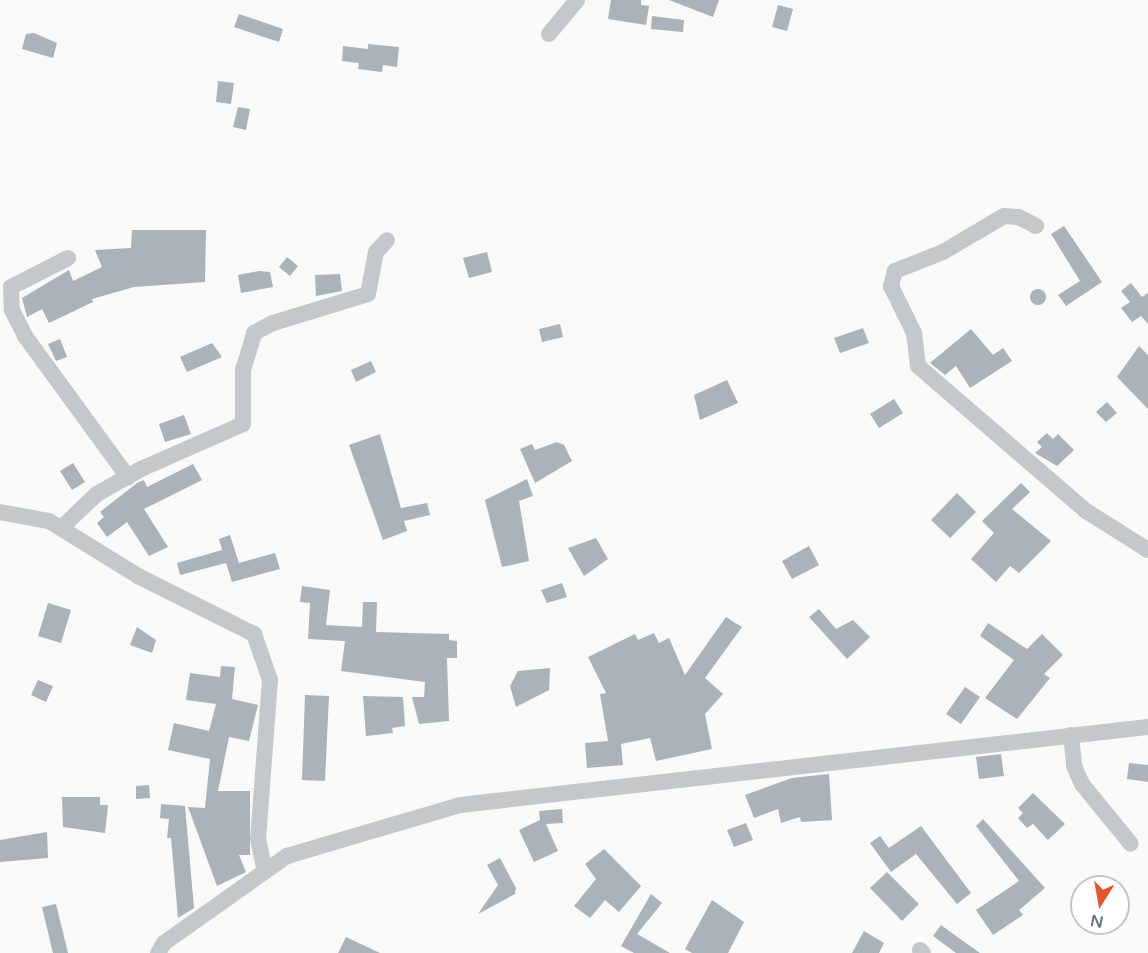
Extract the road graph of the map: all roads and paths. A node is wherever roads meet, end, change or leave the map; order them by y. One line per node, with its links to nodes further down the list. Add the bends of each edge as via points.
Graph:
1 (577, 0): 2 (street)
2 (549, 34)
3 (1036, 226): 9 (street, via 1018,217 1004,216 943,252 895,271 891,286 914,333 918,366 1086,511)
4 (387, 240): 6 (street, via 376,252 368,294 273,323 254,333 243,370 243,424)
5 (68, 258): 6 (street, via 11,287 12,310 25,336)
6 (128, 477): 8 (street, via 97,494)
7 (0, 512): 8 (street, via 24,514)
8 (61, 528): 13 (street, via 138,576 254,634 270,680 258,830)
9 (1148, 549)
10 (1148, 727): 11 (street)
11 (1071, 735): 12 (street, via 1074,766 1082,784); 13 (street, via 460,805 287,856)
12 (1131, 844)
13 (265, 871): 14 (street, via 164,943)
14 (158, 953)

